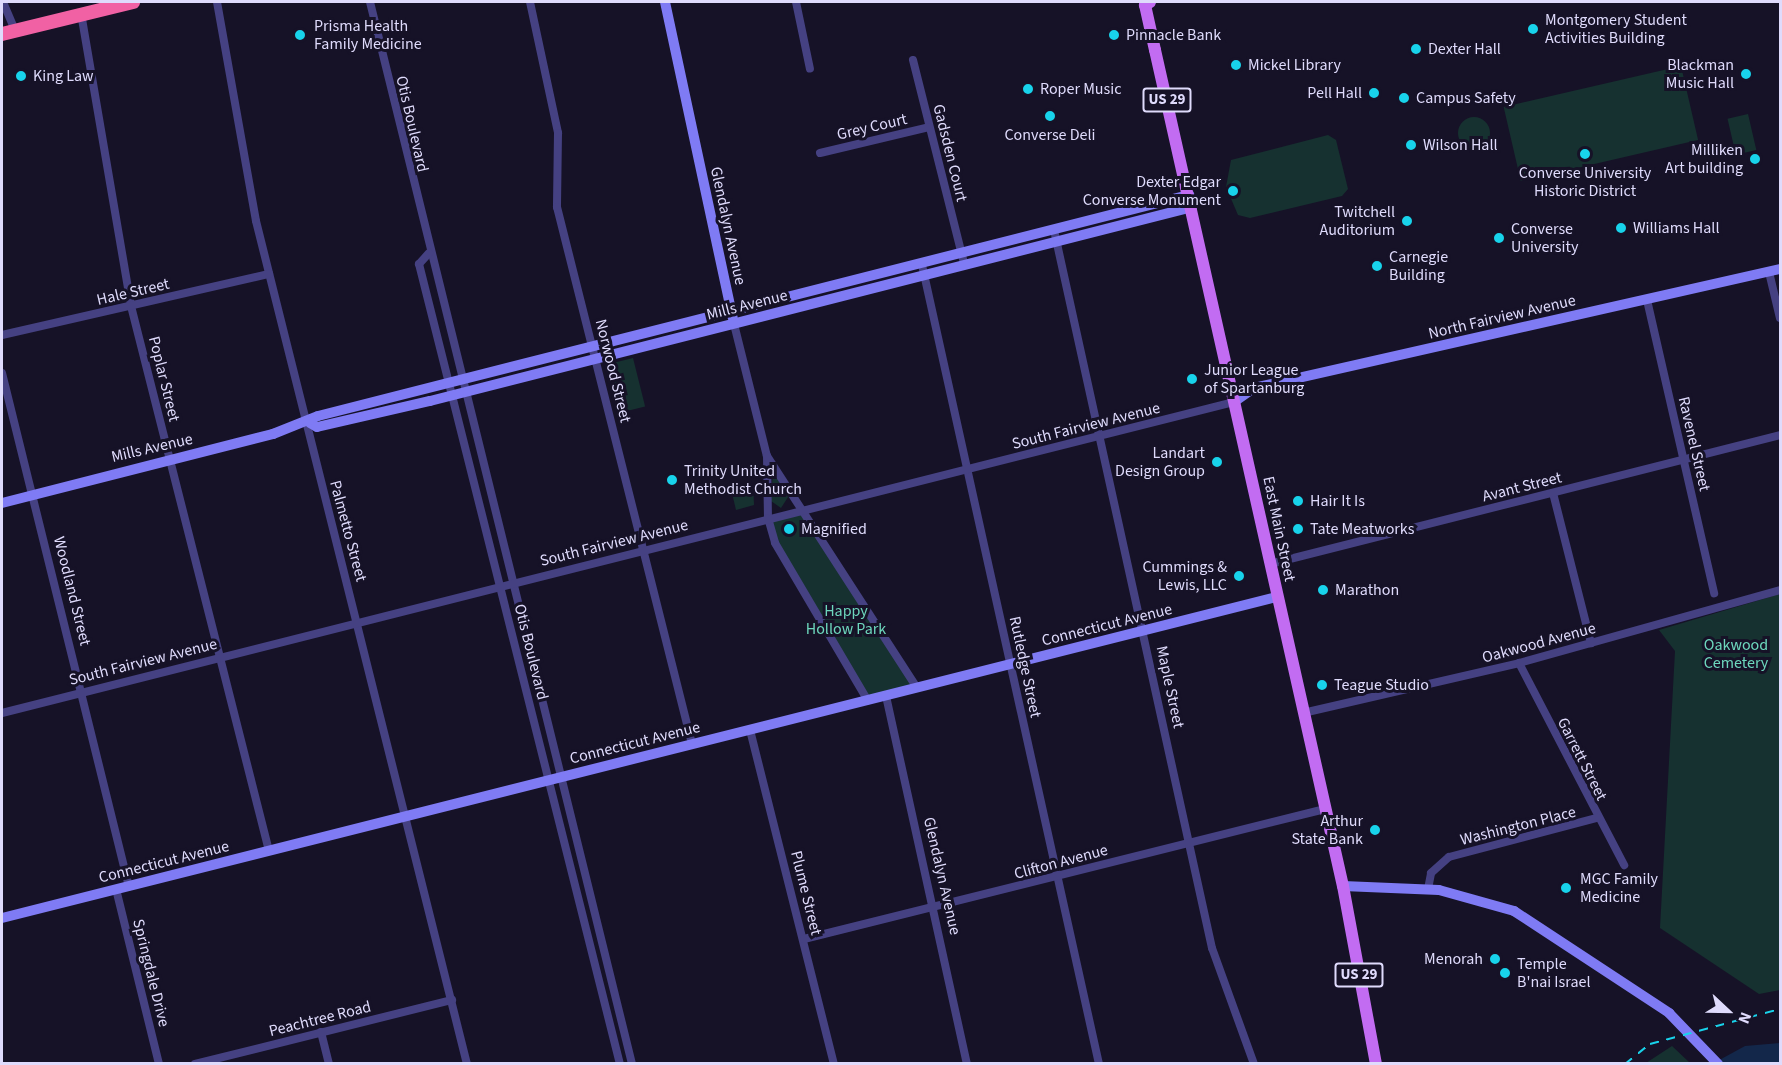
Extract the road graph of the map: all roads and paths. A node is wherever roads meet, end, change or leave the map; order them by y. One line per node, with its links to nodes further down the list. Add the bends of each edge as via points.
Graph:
1 (3, 2): 10 (street)
2 (133, 2): 9 (highway)
3 (217, 2): 21 (street, Palmetto Street)
4 (370, 2): 17 (street, Otis Boulevard)
5 (530, 2): 28 (street, Norwood Street, via 558,133 557,207)
6 (665, 2): 24 (street, Glendalyn Avenue)
7 (797, 2): 12 (street)
8 (1147, 3): 15 (main road, East Main Street / US 29)
9 (81, 13): 10 (highway); 23 (street, Poplar Street)
10 (8, 32)
11 (913, 60): 13 (street, Gadsden Court)
12 (810, 69)
13 (929, 127): 14 (street, Grey Court); 18 (street, Gadsden Court)
14 (820, 153)
15 (1190, 201): 16 (street, Mills Avenue); 34 (main road, East Main Street / US 29)
16 (1055, 236): 18 (street, Mills Avenue); 37 (street, Maple Street)
17 (429, 253): 30 (street, Otis Boulevard); 31 (street, Otis Boulevard, via 419,264)
18 (963, 258): 19 (street, Mills Avenue)
19 (923, 271): 24 (street, Mills Avenue); 26 (street, Mills Avenue); 41 (street, Rutledge Street)
20 (1775, 271): 22 (street, North Fairview Avenue); 25 (street)
21 (269, 274): 23 (street, Hale Street); 35 (street, Palmetto Street)
22 (1647, 300): 34 (street, North Fairview Avenue, via 1254,388); 39 (street, Ravenel Street)
23 (131, 306): 27 (street, Hale Street); 40 (street, Poplar Street)
24 (732, 313): 26 (street, Glendalyn Avenue); 28 (street, Mills Avenue)
25 (1780, 318)
26 (735, 324): 28 (street, Mills Avenue); 38 (street, Glendalyn Avenue)
27 (2, 335)
28 (594, 353): 30 (street, Mills Avenue); 32 (street, Mills Avenue); 47 (street, Norwood Street)
29 (2, 373): 42 (street, Woodland Street)
30 (461, 381): 31 (street, Mills Avenue); 32 (street, Otis Boulevard)
31 (449, 383): 33 (street, Otis Boulevard); 35 (street, Mills Avenue, via 318,416)
32 (464, 392): 33 (street, Mills Avenue); 49 (street, Otis Boulevard)
33 (452, 395): 35 (street, Mills Avenue, via 319,427); 50 (street, Otis Boulevard)
34 (1234, 402): 37 (street, South Fairview Avenue); 48 (main road, East Main Street / US 29)
35 (308, 424): 40 (street, Mills Avenue); 54 (street, Palmetto Street)
36 (1780, 435): 39 (street, Avant Street)
37 (1101, 436): 41 (street, South Fairview Avenue); 55 (street, Maple Street)
38 (767, 456): 45 (street, Glendalyn Avenue); 46 (street, Glendalyn Avenue)
39 (1684, 458): 43 (street, Avant Street); 52 (street, Ravenel Street)
40 (170, 459): 42 (street, Mills Avenue); 57 (street, Poplar Street)
41 (967, 470): 45 (street, South Fairview Avenue); 59 (street, Rutledge Street)
42 (33, 494): 44 (street, Mills Avenue); 61 (street, Woodland Street)
43 (1553, 494): 48 (street, Avant Street); 56 (street)
44 (2, 503)
45 (804, 509): 46 (street, South Fairview Avenue); 60 (street, Glendalyn Avenue)
46 (768, 518): 47 (street, South Fairview Avenue); 63 (street, Glendalyn Avenue, via 783,560)
47 (644, 551): 49 (street, South Fairview Avenue); 67 (street, Norwood Street)
48 (1270, 564): 53 (main road, East Main Street / US 29)
49 (512, 583): 50 (street, South Fairview Avenue); 68 (street, Otis Boulevard)
50 (501, 586): 54 (street, South Fairview Avenue); 69 (street, Otis Boulevard)
51 (1780, 590): 56 (street, Oakwood Avenue)
52 (1714, 593)
53 (1276, 597): 55 (street, Connecticut Avenue); 65 (main road, East Main Street / US 29)
54 (357, 623): 57 (street, South Fairview Avenue); 71 (street, Palmetto Street)
55 (1144, 631): 59 (street, Connecticut Avenue); 73 (street, Maple Street)
56 (1591, 643): 58 (street, Oakwood Avenue)
57 (218, 657): 61 (street, South Fairview Avenue); 74 (street, Poplar Street)
58 (1519, 663): 65 (street, Oakwood Avenue); 72 (street, Garrett Street)
59 (1010, 665): 60 (street, Connecticut Avenue); 76 (street, Rutledge Street)
60 (917, 688): 62 (street, Connecticut Avenue)
61 (83, 692): 64 (street, South Fairview Avenue); 77 (street, Woodland Street)
62 (886, 696): 63 (street, Connecticut Avenue); 81 (street, Glendalyn Avenue)
63 (868, 701): 66 (street, Connecticut Avenue)
64 (2, 713)
65 (1303, 713): 70 (main road, East Main Street / US 29)
66 (750, 730): 67 (street, Connecticut Avenue); 83 (street, Plume Street)
67 (692, 744): 68 (street, Connecticut Avenue)
68 (561, 777): 69 (street, Connecticut Avenue); 91 (street, Otis Boulevard)
69 (550, 780): 71 (street, Connecticut Avenue); 90 (street, Otis Boulevard)
70 (1325, 809): 73 (street, Clifton Avenue); 78 (main road, East Main Street / US 29)
71 (405, 817): 74 (street, Connecticut Avenue); 84 (street, Palmetto Street)
72 (1597, 818): 75 (street, Garrett Street); 80 (street, Washington Place, via 1578,827 1449,857 1431,873)
73 (1189, 844): 76 (street, Clifton Avenue); 95 (street, Maple Street, via 1220,975)
74 (269, 851): 77 (street, Connecticut Avenue)
75 (1624, 865)
76 (1057, 877): 81 (street, Clifton Avenue); 94 (street, Rutledge Street)
77 (129, 886): 79 (street, Connecticut Avenue)
78 (1343, 886): 80 (street); 96 (main road, East Main Street / US 29)
79 (116, 889): 82 (street, Connecticut Avenue); 86 (street, Springdale Drive)
80 (1428, 889): 97 (street, via 1479,898 1526,917 1669,1013)
81 (934, 908): 83 (street, Clifton Avenue); 93 (street, Glendalyn Avenue)
82 (2, 918)
83 (804, 939): 92 (street, Plume Street)
84 (452, 1000): 85 (street, Peachtree Road); 89 (street, Palmetto Street)
85 (321, 1032): 87 (street, Peachtree Road); 88 (street)
86 (159, 1064)
87 (195, 1064)
88 (329, 1064)
89 (467, 1064)
90 (620, 1064)
91 (632, 1064)
92 (834, 1064)
93 (967, 1064)
94 (1099, 1064)
95 (1254, 1064)
96 (1376, 1064)
97 (1718, 1064)

